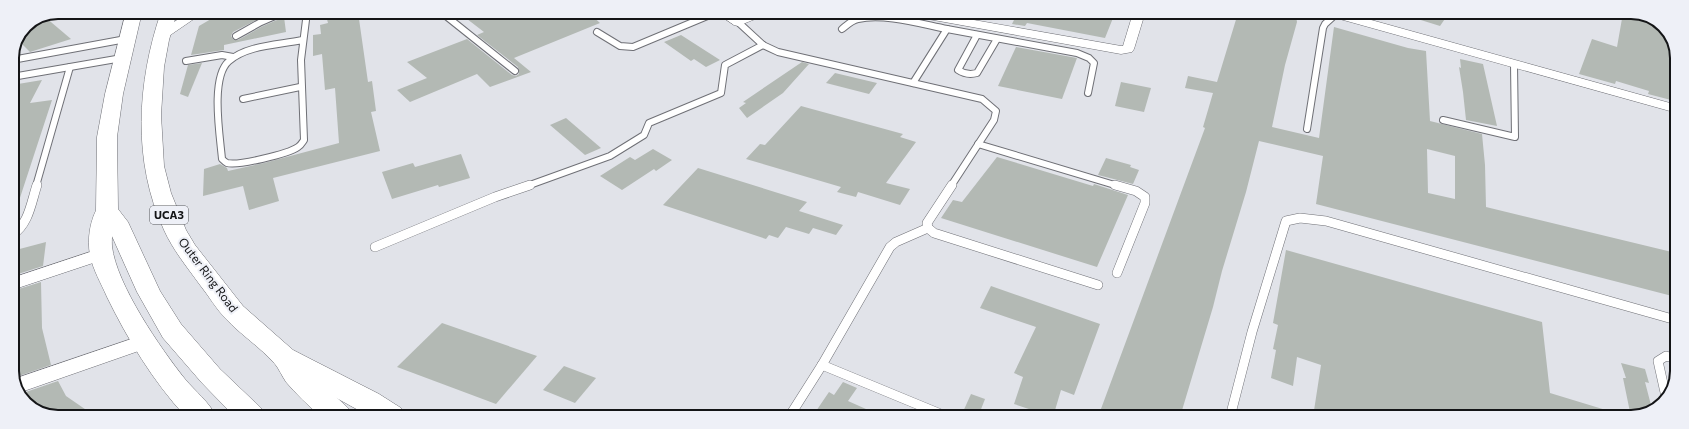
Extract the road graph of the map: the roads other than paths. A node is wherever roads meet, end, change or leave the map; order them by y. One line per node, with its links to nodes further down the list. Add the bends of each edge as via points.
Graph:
1 (132, 19): 24 (main road)
2 (166, 19): 18 (main road, Outer Ring Road / UCA3)
3 (187, 19): 18 (street)
4 (268, 19): 20 (lane)
5 (306, 19): 22 (lane)
6 (450, 19): 30 (lane)
7 (700, 19): 17 (lane, via 633,47 620,46)
8 (733, 19): 14 (street)
9 (745, 19): 14 (street)
10 (955, 19): 11 (street, via 1121,50 1128,49)
11 (1137, 19)
12 (1330, 19): 38 (lane, via 1323,28)
13 (1356, 19): 28 (street)
14 (738, 22): 23 (lane)
15 (842, 29): 16 (lane, via 858,19 874,19)
16 (947, 29): 19 (lane); 32 (lane)
17 (597, 32)
18 (162, 35): 50 (main road, Outer Ring Road / UCA3, via 155,67 151,115 154,166 160,193 186,250 234,312)
19 (977, 35): 21 (lane); 21 (lane, via 958,70 961,72 977,73)
20 (236, 36)
21 (997, 39): 34 (lane, via 1077,53 1089,58 1094,63)
22 (302, 40): 25 (lane); 33 (lane)
23 (763, 45): 32 (lane, via 793,56); 43 (lane, via 725,65 721,93 649,123 644,135 610,156 495,197)
24 (124, 49): 26 (lane); 29 (lane); 40 (main road, via 107,137)
25 (234, 57): 27 (lane, via 224,55); 33 (lane, via 224,64 219,76 218,112 224,162 235,163 286,152 301,144 305,138)
26 (19, 59)
27 (186, 61)
28 (1514, 64): 36 (street); 37 (lane, via 1515,137)
29 (70, 67): 31 (lane); 42 (lane, via 27,219)
30 (515, 71)
31 (19, 76)
32 (913, 83): 39 (lane, via 982,99 993,107 996,111 994,120)
33 (300, 87): 35 (lane)
34 (1088, 93)
35 (243, 99)
36 (1670, 107)
37 (1443, 120)
38 (1307, 129)
39 (978, 144): 41 (lane, via 927,223); 45 (lane, via 1142,194 1145,203)
40 (107, 210): 44 (main road, via 101,236); 56 (main road, via 117,222 149,292 172,331)
41 (928, 228): 47 (lane); 52 (lane, via 896,242 890,248)
42 (19, 230)
43 (375, 247)
44 (102, 254): 46 (street); 49 (main road)
45 (1117, 273)
46 (19, 282)
47 (1098, 285)
48 (1670, 318): 61 (lane, via 1326,221 1300,218 1286,222 1252,332)
49 (143, 342): 53 (street); 55 (main road)
50 (284, 357): 57 (main road, Outer Ring Road / UCA3, via 296,375); 58 (main road, Outer Ring Road / UCA3)
51 (1670, 357): 54 (lane, via 1666,356 1658,360)
52 (822, 365): 59 (lane); 60 (lane)
53 (22, 384)
54 (1665, 391)
55 (196, 410)
56 (245, 410)
57 (331, 410)
58 (382, 410)
59 (793, 410)
60 (931, 410)
61 (1232, 410)

